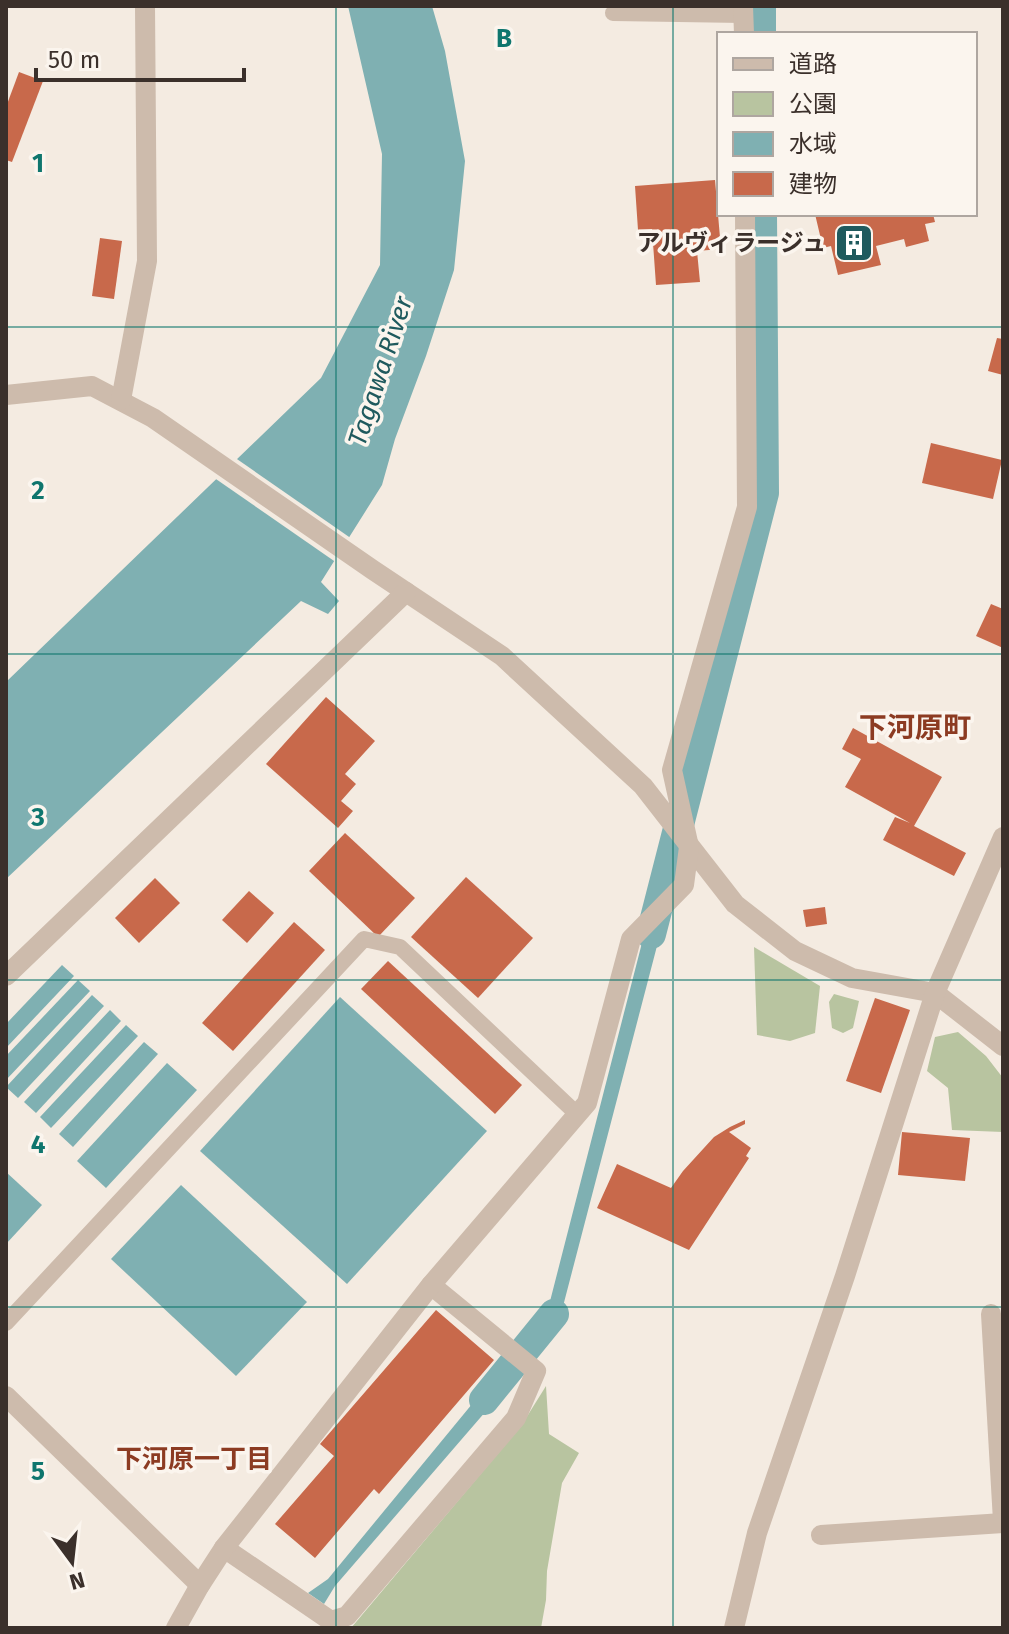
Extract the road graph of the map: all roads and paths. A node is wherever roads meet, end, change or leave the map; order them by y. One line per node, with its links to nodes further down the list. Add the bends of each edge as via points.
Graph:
1 (145, 6): 6 (street, via 147,261)
2 (613, 13): 3 (lane)
3 (743, 18)
4 (745, 216): 9 (street, via 747,507 672,770)
5 (6, 395): 6 (street, via 92,386)
6 (121, 400): 7 (street)
7 (406, 592): 9 (street, via 502,656 643,786); 10 (street)
8 (1003, 837): 11 (street)
9 (689, 847): 11 (street, via 735,904 795,951 852,978); 13 (street, via 684,885 631,939 587,1103)
10 (6, 976)
11 (935, 993): 12 (street); 23 (street, via 757,1533)
12 (1003, 1046)
13 (577, 1114): 14 (street); 16 (lane, via 400,947 364,939)
14 (431, 1285): 20 (street); 20 (street, via 536,1371 516,1418 347,1616 331,1621)
15 (991, 1314): 18 (street)
16 (6, 1323)
17 (6, 1396): 21 (street)
18 (1003, 1522): 19 (street)
19 (821, 1535)
20 (224, 1548): 21 (street)
21 (200, 1585): 22 (street)
22 (176, 1628)
23 (734, 1628)

